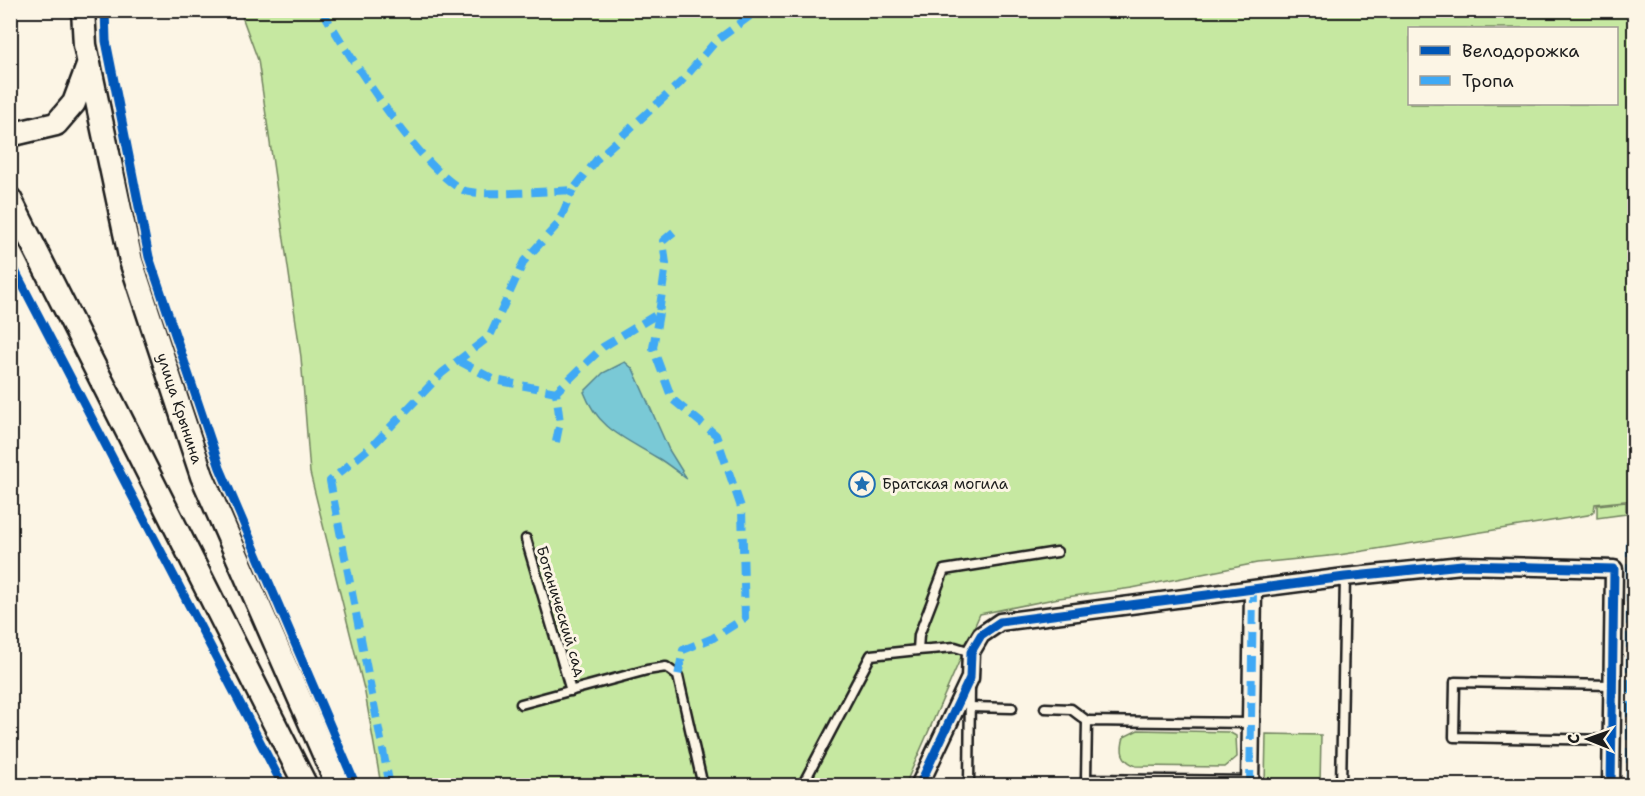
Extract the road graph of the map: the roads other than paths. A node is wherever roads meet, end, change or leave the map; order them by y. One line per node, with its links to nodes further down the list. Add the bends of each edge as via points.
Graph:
1 (83, 10): 2 (main road, улица Крынина)
2 (89, 63): 3 (main road, via 74,103 56,124 18,133); 23 (main road, улица Крынина, via 131,261 202,477)
3 (10, 129)
4 (10, 199): 22 (main road)
5 (526, 539): 13 (lane, Ботанический сад)
6 (1057, 552): 9 (lane, via 944,570)
7 (1345, 577): 8 (street); 12 (street, via 1462,565 1614,568); 28 (lane)
8 (1253, 591): 10 (street, via 1000,622 981,635); 19 (street)
9 (918, 650): 10 (lane, via 955,647); 25 (lane, via 872,655)
10 (971, 652): 11 (street)
11 (970, 678): 15 (lane); 26 (street)
12 (1612, 685): 20 (street); 20 (lane, via 1455,682 1454,737)
13 (571, 691): 14 (lane); 24 (lane, via 666,667 678,676)
14 (521, 704)
15 (969, 707): 16 (lane); 27 (lane)
16 (1012, 708)
17 (1045, 708): 18 (lane, via 1071,709)
18 (1087, 721): 19 (lane); 21 (lane, via 1086,779)
19 (1251, 723): 21 (street)
20 (1612, 740): 29 (street)
21 (1250, 783)
22 (306, 786)
23 (338, 786)
24 (703, 786)
25 (802, 786)
26 (919, 786)
27 (969, 786)
28 (1341, 786)
29 (1611, 786)

